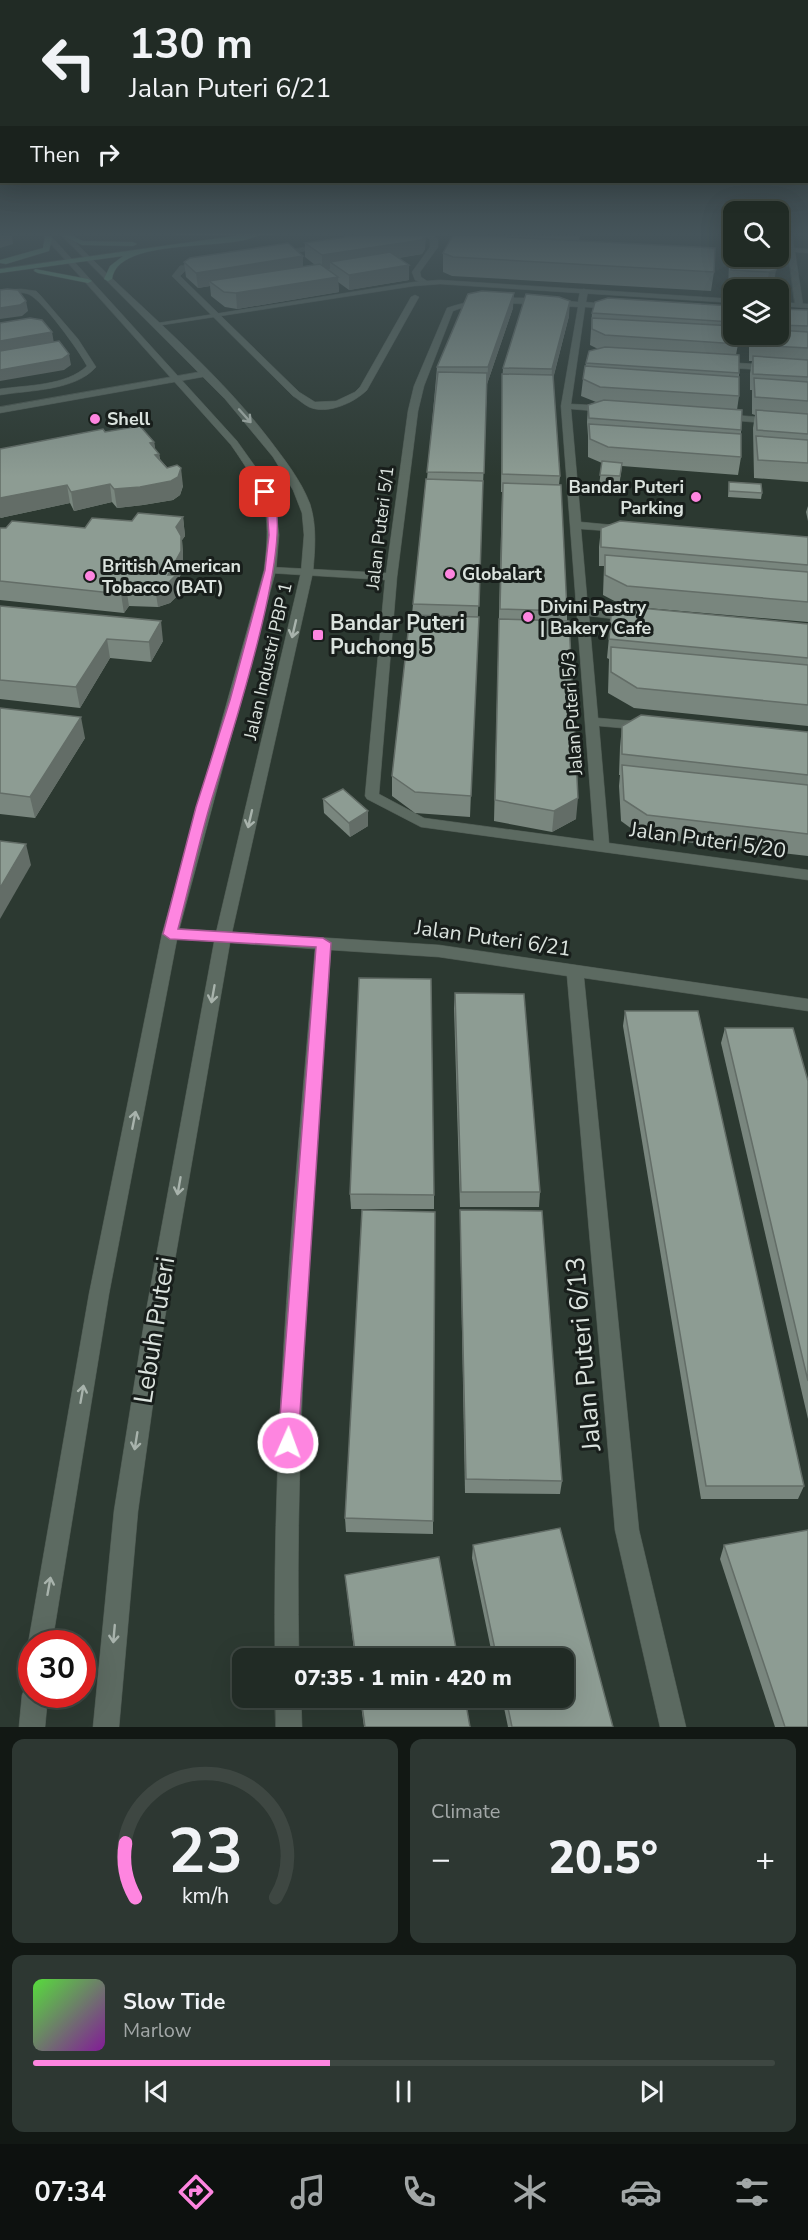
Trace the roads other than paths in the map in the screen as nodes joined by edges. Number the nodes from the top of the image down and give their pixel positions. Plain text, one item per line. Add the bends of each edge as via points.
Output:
1 (215, 315) edge
2 (55, 316) edge
3 (119, 316) edge
4 (147, 316) edge
5 (211, 316) edge
6 (405, 316) edge
7 (448, 316) edge
8 (580, 316) edge
9 (57, 318) junction
10 (45, 320) edge
11 (156, 324) junction
12 (716, 364) edge
13 (808, 370) edge
14 (205, 374) junction
15 (177, 379) junction
16 (0, 392) edge
17 (566, 406) junction
18 (0, 410) edge
19 (624, 410) edge
20 (705, 416) edge
21 (808, 424) edge
22 (575, 525) junction
23 (633, 530) edge
24 (270, 570) junction
25 (307, 572) junction
26 (391, 577) junction
27 (582, 612) junction
28 (641, 618) edge
29 (591, 721) junction
30 (660, 727) edge
31 (602, 847) junction
32 (808, 874) edge
33 (170, 934) junction
34 (223, 937) junction
35 (323, 943) junction
36 (575, 972) junction
37 (808, 1005) edge
38 (42, 1630) edge
39 (287, 1648) edge
40 (34, 1708) edge
41 (288, 1708) edge
42 (32, 1727) edge
43 (106, 1727) edge
44 (289, 1727) edge
45 (673, 1727) edge

1 - 6 street via 304,401 313,405 338,404 364,388
2 - 9 street
3 - 15 street, Jalan Industri PBP 1
4 - 11 street, Jalan Industri PBP 1
5 - 11 street
7 - 26 street, Jalan Puteri 5/1 via 418,386
8 - 17 street, Jalan Puteri 5/3 via 579,356
9 - 10 street
9 - 16 street via 92,364 89,371 70,379
11 - 14 street, Jalan Industri PBP 1
12 - 13 street
14 - 15 street
14 -> 25 street, Jalan Industri PBP 1 via 264,437 301,497 310,536
15 - 18 street
15 - 24 street, Jalan Industri PBP 1 via 234,442 259,479 271,508 274,535
17 - 19 street
17 - 22 street, Jalan Puteri 5/3
20 - 21 street
22 - 23 street
22 - 27 street, Jalan Puteri 5/3
24 - 25 street
24 - 33 street, Jalan Industri PBP 1
25 - 26 street
25 -> 34 street, Jalan Industri PBP 1
26 - 31 street, Jalan Puteri 5/1 via 372,796 421,822
27 - 28 street
27 - 29 street, Jalan Puteri 5/3
29 - 30 street
29 - 31 street, Jalan Puteri 5/3
31 - 32 street, Jalan Puteri 5/20
33 - 34 street, Jalan Puteri 6/21
38 -> 33 street via 99,1294
34 - 35 street, Jalan Puteri 6/21
34 -> 43 street, Lebuh Puteri via 155,1317 126,1511
35 - 36 street, Jalan Puteri 6/21 via 439,951
35 - 39 street via 290,1402 284,1589
36 - 37 street, Jalan Puteri 6/21
36 - 45 street, Jalan Puteri 6/13 via 627,1530
40 - 42 street
41 - 44 street

